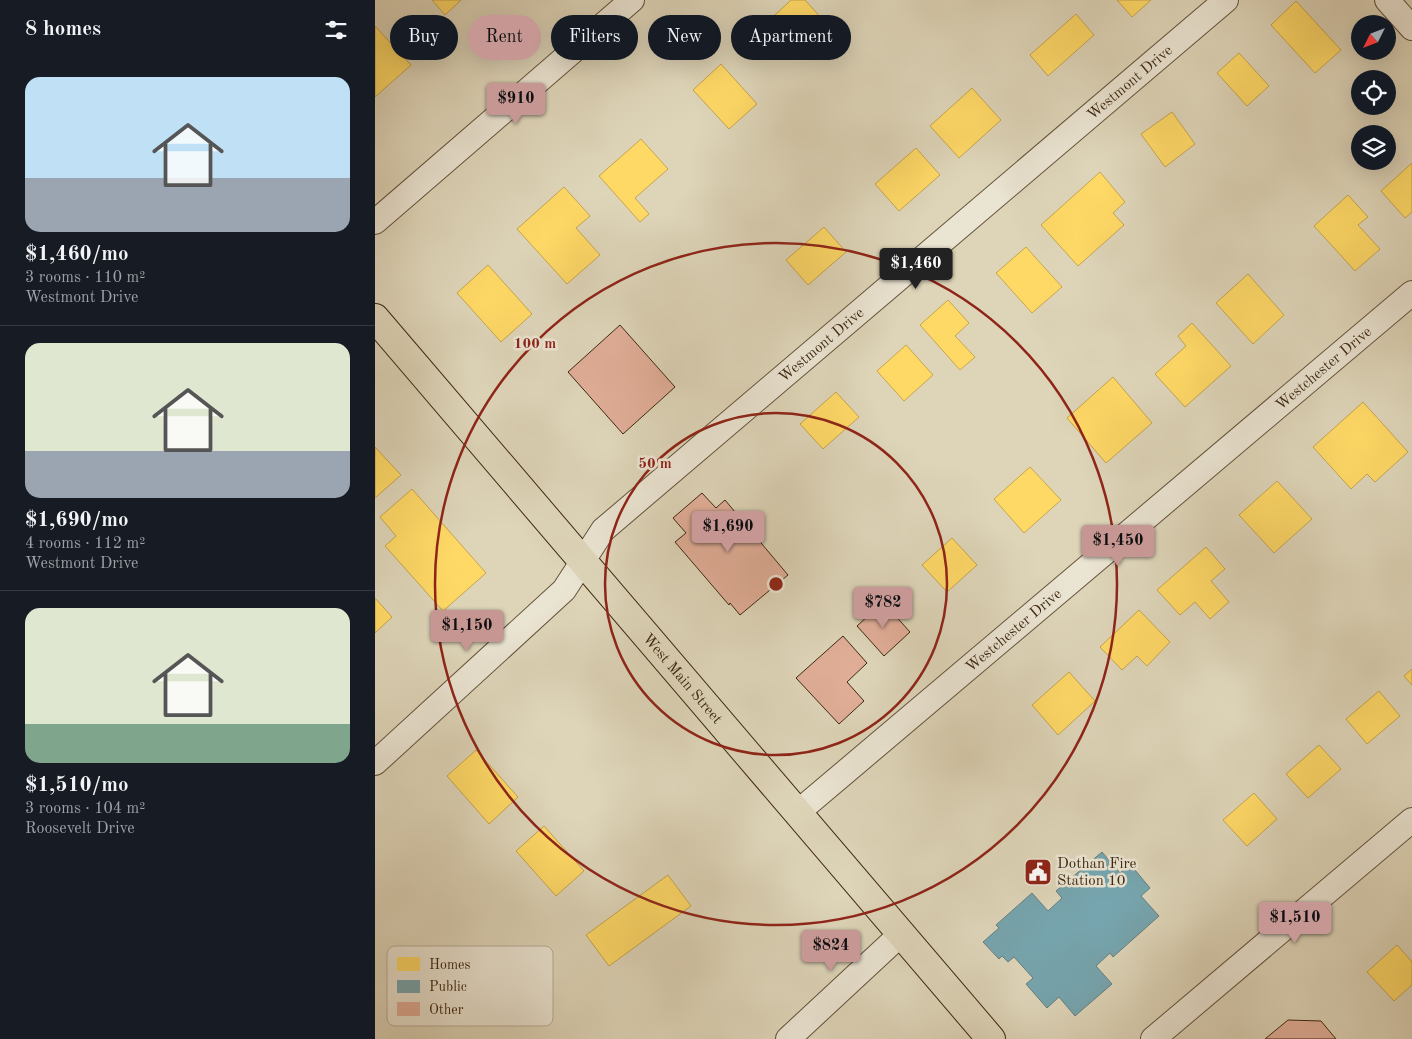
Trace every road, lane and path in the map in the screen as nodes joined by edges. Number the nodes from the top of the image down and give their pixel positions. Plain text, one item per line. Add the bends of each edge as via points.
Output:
1 (633, 0) edge
2 (1226, 0) edge
3 (1387, 0) edge
4 (1412, 28) edge
5 (375, 222) edge
6 (1412, 293) edge
7 (375, 318) edge
8 (583, 560) junction
9 (375, 763) edge
10 (798, 812) junction
11 (1412, 820) edge
12 (901, 934) junction
13 (788, 1039) edge
14 (991, 1039) edge
15 (1153, 1039) edge

1 - 5 street
2 - 8 street, Westmont Drive via 603,530
3 - 4 street
6 - 10 street, Westchester Drive
7 - 8 main road, West Main Street
8 - 9 street, Westmont Drive via 563,590
8 - 10 main road, West Main Street
10 - 12 main road, West Main Street
11 - 15 street
12 - 13 street
12 - 14 main road, West Main Street

